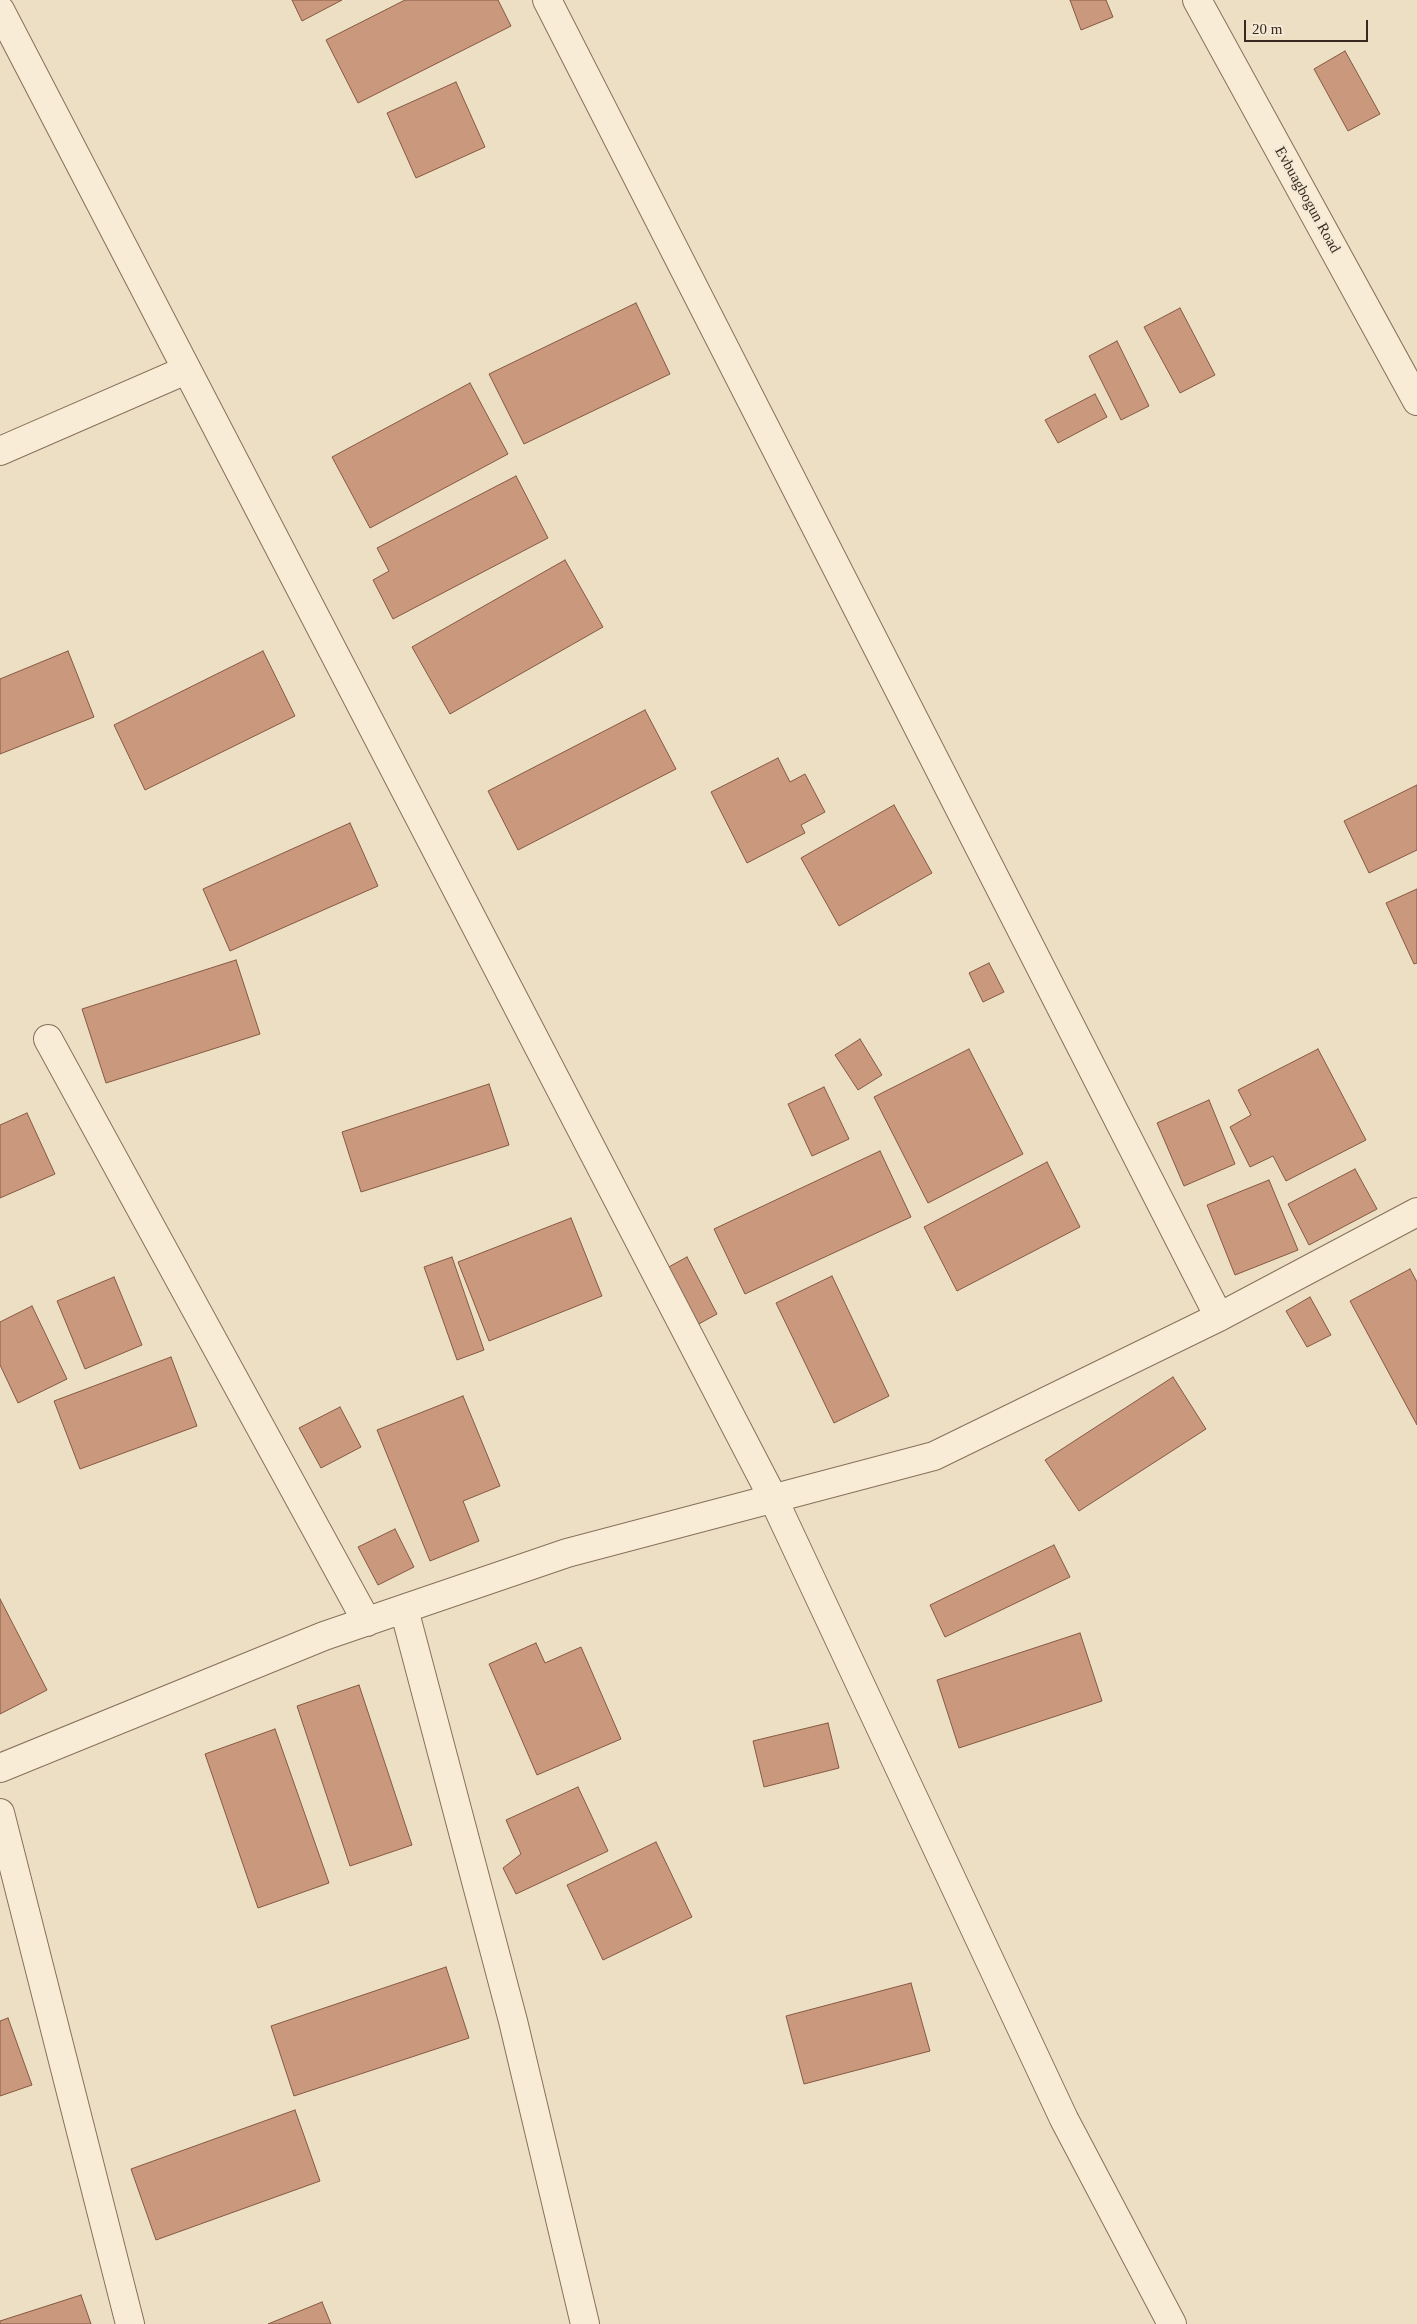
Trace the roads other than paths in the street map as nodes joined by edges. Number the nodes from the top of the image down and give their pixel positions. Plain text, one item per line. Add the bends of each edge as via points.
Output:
1 (548, 0) edge
2 (1197, 0) edge
3 (0, 10) edge
4 (186, 370) junction
5 (1417, 401) edge
6 (0, 451) edge
7 (48, 1039) dead end
8 (1417, 1212) edge
9 (1219, 1316) junction
10 (773, 1498) junction
11 (404, 1609) junction
12 (367, 1622) junction
13 (0, 1768) edge
14 (0, 1812) edge
15 (130, 2324) edge
16 (585, 2324) edge
17 (1172, 2324) edge

1 - 9 street
2 - 5 street, Evbuagbogun Road
3 - 4 street
4 - 6 street
4 - 10 street
7 - 12 street
8 - 9 street
9 - 10 street via 934,1456
10 - 11 street via 567,1552
10 - 17 street via 1064,2119
11 - 12 street
11 - 16 street via 513,2021
12 - 13 street via 324,1636
14 - 15 street

